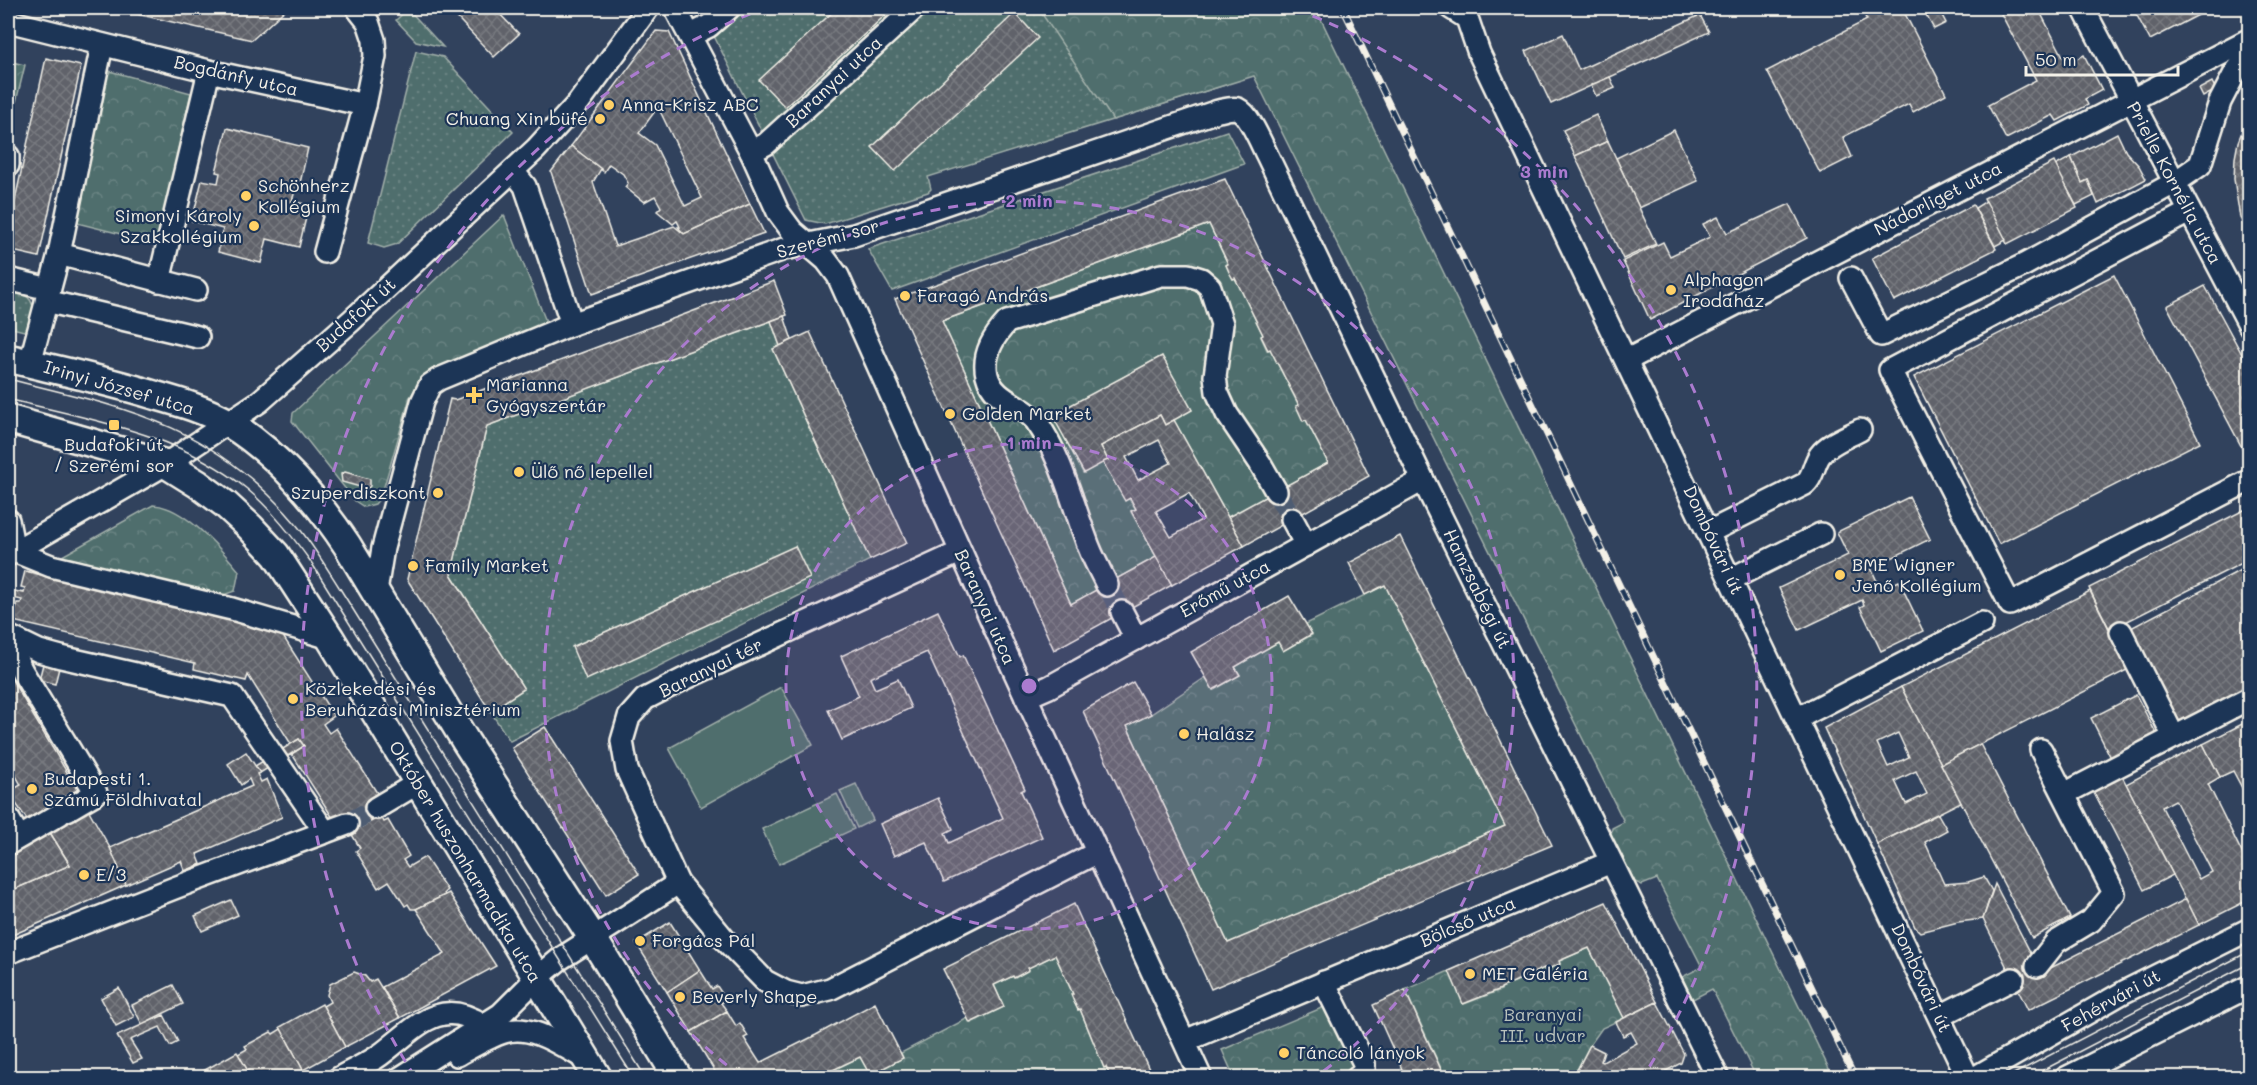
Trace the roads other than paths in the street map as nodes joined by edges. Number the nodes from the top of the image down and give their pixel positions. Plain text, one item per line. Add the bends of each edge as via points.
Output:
1 (357, 8) edge
2 (648, 8) edge
3 (675, 8) edge
4 (729, 8) edge
5 (915, 8) edge
6 (2083, 8) edge
7 (1462, 11) edge
8 (8, 21) edge
9 (691, 35) junction
10 (2250, 39) edge
11 (102, 45) junction
12 (2250, 52) edge
13 (209, 71) junction
14 (2131, 100) junction
15 (365, 105) junction
16 (1231, 108) joint
17 (751, 152) junction
18 (8, 156) edge
19 (8, 165) edge
20 (513, 171) junction
21 (2174, 183) junction
22 (2189, 212) junction
23 (808, 245) junction
24 (325, 252) dead end
25 (59, 254) junction
26 (1851, 278) dead end
27 (8, 279) edge
28 (159, 281) junction
29 (196, 290) dead end
30 (47, 295) junction
31 (572, 324) junction
32 (2250, 326) edge
33 (198, 337) dead end
34 (19, 360) edge
35 (1627, 360) junction
36 (8, 419) edge
37 (229, 423) junction
38 (1860, 430) dead end
39 (166, 464) junction
40 (1423, 480) junction
41 (2250, 480) edge
42 (1276, 491) tunnel mouth
43 (1292, 519) tunnel mouth
44 (8, 520) edge
45 (1709, 532) junction
46 (1821, 534) dead end
47 (1306, 545) junction
48 (960, 552) junction
49 (11, 553) edge
50 (1731, 579) junction
51 (1107, 585) tunnel mouth
52 (376, 591) junction
53 (1122, 612) tunnel mouth
54 (1982, 623) dead end
55 (2121, 632) dead end
56 (8, 636) edge
57 (330, 638) junction
58 (1136, 639) junction
59 (8, 642) edge
60 (1026, 697) junction
61 (2250, 698) edge
62 (1798, 718) junction
63 (2174, 737) junction
64 (2041, 750) dead end
65 (418, 783) junction
66 (2064, 794) junction
67 (376, 808) tunnel mouth
68 (8, 818) edge
69 (346, 824) tunnel mouth
70 (317, 840) junction
71 (13, 841) edge
72 (1098, 852) junction
73 (1611, 862) junction
74 (678, 883) junction
75 (2250, 929) edge
76 (592, 937) junction
77 (8, 953) edge
78 (2037, 966) dead end
79 (536, 979) junction
80 (2013, 979) dead end
81 (1324, 982) junction
82 (2250, 986) edge
83 (1940, 1016) junction
84 (483, 1025) junction
85 (1185, 1041) junction
86 (592, 1068) edge
87 (1711, 1075) edge
88 (339, 1077) edge
89 (400, 1077) edge
90 (678, 1077) edge
91 (1201, 1077) edge
92 (1357, 1077) edge
93 (1968, 1077) edge
94 (1974, 1077) edge
95 (2066, 1077) edge

1 - 15 street via 368,22 374,40 375,56
2 - 20 street, Budafoki út via 579,102
3 - 9 street, Baranyai utca
4 - 9 street via 709,26
5 - 17 street, Baranyai utca via 766,144
6 - 14 street, Prielle Kornélia utca
7 - 35 street, Dombóvári út
8 - 11 street, Bogdánfy utca
9 - 17 street, Baranyai utca
10 - 14 street, Nádorliget utca
11 - 13 street, Bogdánfy utca
11 - 25 street
12 - 21 street via 2220,102 2200,165
13 - 15 street, Bogdánfy utca
13 - 28 street
14 - 21 street, Prielle Kornélia utca
14 - 35 street, Nádorliget utca
15 - 24 street
16 - 23 street, Szerémi sor via 854,235
16 - 40 street, Hamzsabégi út via 1245,114 1267,155
17 - 23 street, Baranyai utca via 778,212
18 - 19 street
20 - 31 street via 526,189
20 - 37 street, Budafoki út via 259,402
21 - 22 street, Prielle Kornélia utca
21 - 26 street via 2024,265 1881,335
22 - 32 street, Prielle Kornélia utca
22 - 41 street via 1890,370 2010,604
23 - 31 street, Szerémi sor via 784,249
23 - 48 street, Baranyai utca via 838,276
25 - 28 street
25 - 30 street
27 - 30 street
28 - 29 street
30 - 33 street
30 - 34 street
31 - 52 street, Szerémi sor via 430,385 383,548
34 - 37 main road, Irinyi József utca via 129,387
35 - 45 street, Dombóvári út
36 - 39 main road
37 - 39 street, Budafoki út
37 - 52 main road via 300,484 327,516
38 - 45 street via 1824,451 1805,484
39 - 49 street, Budafoki út
39 - 57 main road, Október huszonharmadika utca via 198,484 250,527 276,555
40 - 47 street, Erőmű utca
40 - 73 street, Hamzsabégi út
42 - 51 street via 1217,392 1215,376 1222,324 1210,287 1201,279 1161,275 1007,322 994,335 986,359 987,376 1008,403 1035,419 1054,452
43 - 47 street
44 - 49 street
45 - 50 street, Dombóvári út
46 - 50 street
47 - 58 street, Erőmű utca
48 - 60 street, Baranyai utca
48 - 74 street, Baranyai tér via 682,680 645,699 629,717 622,741 627,770
49 - 57 street
50 - 62 street, Dombóvári út
52 - 76 main road via 466,742
53 - 58 street
54 - 62 street
55 - 63 street
56 - 70 street via 61,657 232,696
57 - 65 main road, Október huszonharmadika utca
58 - 60 street, Erőmű utca
59 - 71 street via 96,793
60 - 72 street, Baranyai utca
61 - 63 street
62 - 83 street, Dombóvári út
63 - 66 street
64 - 66 street
65 - 67 street
65 - 79 main road, Október huszonharmadika utca
66 - 78 street via 2114,893 2091,921 2055,942
68 - 71 street
69 - 70 street
70 - 77 street via 177,887
72 - 74 street, Baranyai tér via 830,989 802,996 765,981
72 - 85 street, Baranyai utca
73 - 81 street, Bölcső utca
73 - 87 street, Hamzsabégi út
74 - 76 street
75 - 94 street, Fehérvári út via 2124,992
76 - 79 street
76 - 90 main road
79 - 84 street via 501,1014
79 - 86 main road, Október huszonharmadika utca
80 - 83 street
81 - 85 street, Bölcső utca
81 - 92 street via 1364,1063 1364,1072
82 - 95 street
83 - 93 street, Dombóvári út
84 - 88 street via 468,1015 452,1012 434,1016 379,1056
84 - 89 street
85 - 91 street, Baranyai utca
86 - 89 street via 546,1037 515,1029 431,1068

